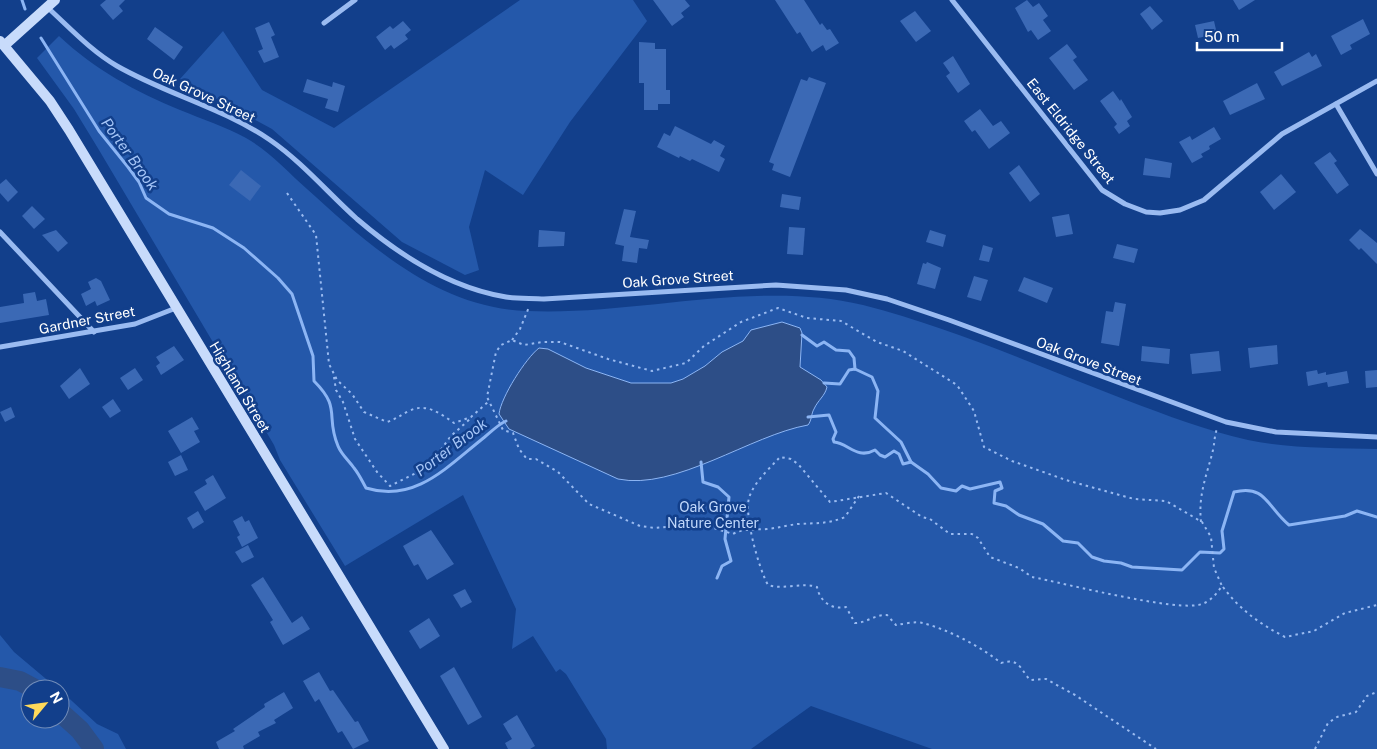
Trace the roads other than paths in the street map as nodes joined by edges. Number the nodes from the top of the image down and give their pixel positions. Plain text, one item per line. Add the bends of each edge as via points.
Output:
1 (355, 0) edge
2 (952, 0) edge
3 (51, 4) edge
4 (324, 23) dead end
5 (2, 43) edge
6 (1377, 81) edge
7 (1336, 104) junction
8 (1377, 174) edge
9 (0, 232) edge
10 (176, 308) junction
11 (94, 332) junction
12 (0, 347) edge
13 (1377, 437) edge
14 (444, 749) edge

1 - 4 street
2 - 7 street, East Eldridge Street via 1102,190 1146,212 1180,210 1204,200 1282,134
3 - 5 main road
3 - 13 street, Oak Grove Street via 81,39 116,65 242,123 271,141 358,219 397,249 430,270 469,287 507,297 531,298 776,285 846,290 887,299 940,317 1222,421 1276,432
5 - 10 main road, Highland Street via 50,101
6 - 7 street, East Eldridge Street
7 - 8 street
9 - 11 street
10 - 11 street, Gardner Street via 135,324
10 - 14 main road, Highland Street
11 - 12 street, Gardner Street

